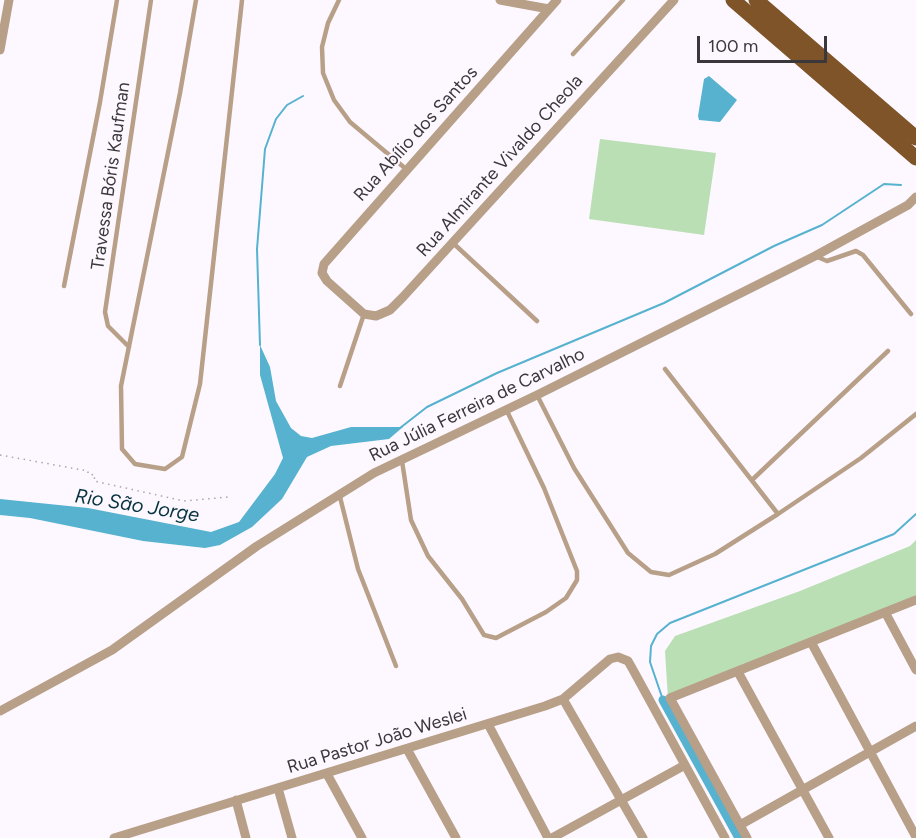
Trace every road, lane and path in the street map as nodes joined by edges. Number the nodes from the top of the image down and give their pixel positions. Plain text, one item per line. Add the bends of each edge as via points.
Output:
1 (9, 0) edge
2 (117, 0) edge
3 (151, 0) edge
4 (196, 0) edge
5 (242, 0) edge
6 (339, 0) edge
7 (500, 0) edge
8 (557, 0) edge
9 (623, 0) edge
10 (674, 0) edge
11 (734, 0) edge
12 (756, 0) edge
13 (549, 9) junction
14 (0, 50) edge
15 (573, 54) dead end
16 (916, 138) edge
17 (916, 158) edge
18 (406, 170) junction
19 (916, 197) edge
20 (453, 243) junction
21 (815, 256) junction
22 (64, 286) dead end
23 (364, 314) junction
24 (911, 314) dead end
25 (537, 321) dead end
26 (129, 346) junction
27 (888, 351) dead end
28 (665, 369) dead end
29 (340, 386) dead end
30 (537, 395) junction
31 (506, 409) junction
32 (916, 414) edge
33 (0, 455) edge
34 (402, 458) junction
35 (752, 480) junction
36 (339, 494) junction
37 (228, 497) dead end
38 (778, 514) junction
39 (916, 600) edge
40 (885, 612) junction
41 (811, 642) junction
42 (396, 666) dead end
43 (916, 670) edge
44 (738, 672) junction
45 (563, 699) junction
46 (0, 711) edge
47 (488, 724) junction
48 (916, 726) edge
49 (407, 749) junction
50 (870, 753) junction
51 (685, 765) junction
52 (327, 774) junction
53 (278, 788) junction
54 (802, 789) junction
55 (236, 800) junction
56 (623, 800) junction
57 (740, 825) junction
58 (135, 835) edge
59 (916, 837) edge
60 (114, 838) edge
61 (246, 838) edge
62 (292, 838) edge
63 (362, 838) edge
64 (456, 838) edge
65 (550, 838) edge
66 (643, 838) edge
67 (725, 838) edge
68 (747, 838) edge
69 (829, 838) edge

1 - 14 street
2 - 22 lane
3 - 26 lane, Travessa Bóris Kaufman via 105,312 108,326
4 - 26 lane
5 - 26 lane via 200,384 182,457 165,469 135,464 122,449 121,386
6 - 18 lane via 322,47 324,73 334,100 350,122
7 - 13 street
8 - 13 street, Rua Abílio dos Santos
9 - 15 lane
10 - 20 street, Rua Almirante Vivaldo Cheola
11 - 17 main road
12 - 16 main road
13 - 18 street, Rua Abílio dos Santos
18 - 23 street, Rua Abílio dos Santos via 324,264 322,273
19 - 21 street, Rua Júlia Ferreira de Carvalho
20 - 23 street, Rua Almirante Vivaldo Cheola via 390,310 376,316
20 - 25 lane
21 - 24 lane via 827,261 856,251 863,255
21 - 30 street, Rua Júlia Ferreira de Carvalho
23 - 29 lane
27 - 35 lane
28 - 35 lane
30 - 31 street, Rua Júlia Ferreira de Carvalho
30 - 38 lane via 596,505 628,554 651,572 669,575 695,565
31 - 34 street, Rua Júlia Ferreira de Carvalho
31 - 34 lane via 578,571 566,598 496,638 484,634 428,556 411,520
32 - 38 lane via 861,458
33 - 37 path via 88,471 95,474 94,481 184,501
34 - 36 street, Rua Júlia Ferreira de Carvalho
35 - 38 lane
36 - 42 lane via 358,569
36 - 46 street, Rua Júlia Ferreira de Carvalho via 212,576 112,650
39 - 40 street
40 - 41 street
40 - 43 street
41 - 44 street
41 - 50 street
44 - 54 street
44 - 57 street via 670,698
45 - 47 street, Rua Pastor João Weslei
45 - 51 street, Rua Pastor João Weslei via 610,659 623,658
45 - 56 street
47 - 49 street, Rua Pastor João Weslei
47 - 65 street
48 - 50 street
49 - 52 street, Rua Pastor João Weslei
49 - 64 street
50 - 54 street
50 - 59 street
51 - 56 street
51 - 67 street
52 - 53 street, Rua Pastor João Weslei
52 - 63 street
53 - 55 street, Rua Pastor João Weslei
53 - 62 street
54 - 57 street
54 - 69 street
55 - 58 street, Rua Pastor João Weslei
55 - 61 street
56 - 65 street
56 - 66 street
57 - 68 street
58 - 60 street, Rua Pastor João Weslei

